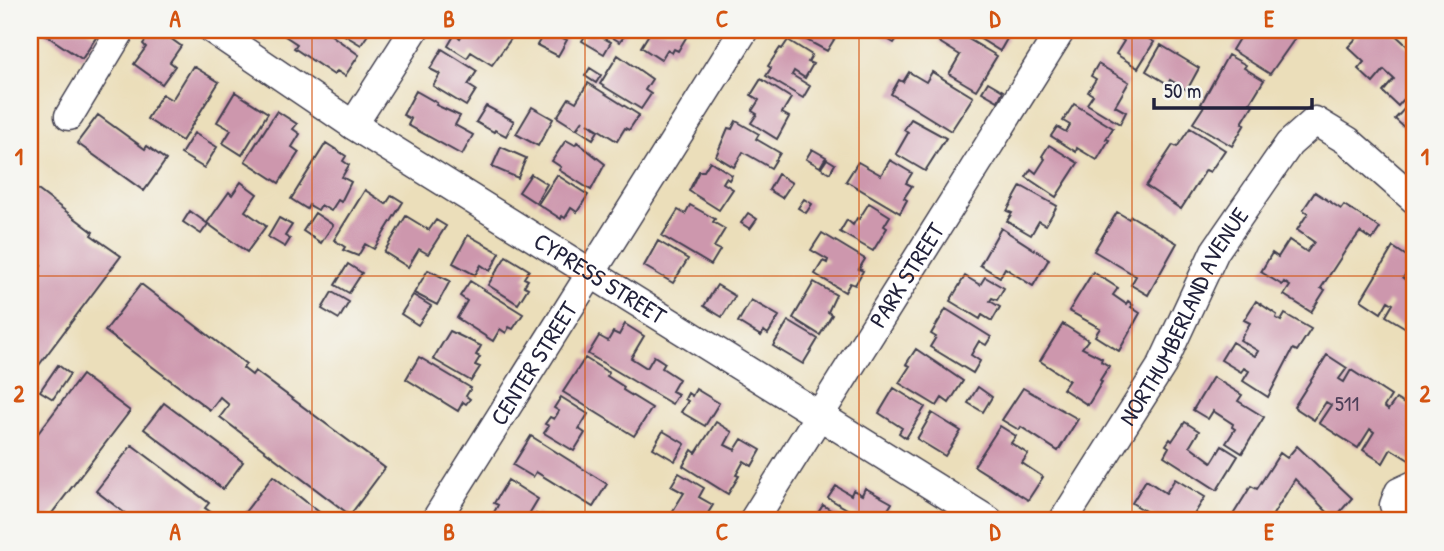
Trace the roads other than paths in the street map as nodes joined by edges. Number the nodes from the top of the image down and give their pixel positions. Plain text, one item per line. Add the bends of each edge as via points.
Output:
1 (121, 30) edge
2 (213, 30) edge
3 (414, 30) edge
4 (744, 30) edge
5 (1061, 30) edge
6 (69, 116) dead end
7 (354, 125) junction
8 (1414, 199) edge
9 (592, 273) junction
10 (819, 417) junction
11 (1414, 485) edge
12 (435, 521) edge
13 (753, 521) edge
14 (989, 521) edge
15 (1063, 521) edge
16 (1402, 521) edge

1 - 6 street
2 - 7 street, CYPRESS STREET
3 - 7 street
4 - 9 street, CENTER STREET
5 - 10 street, PARK STREET
7 - 9 street, CYPRESS STREET
8 - 15 street, NORTHUMBERLAND AVENUE via 1348,141 1315,121 1289,144 1215,251 1162,365
9 - 10 street, CYPRESS STREET
9 - 12 street, CENTER STREET
10 - 13 street, PARK STREET
10 - 14 street, CYPRESS STREET
11 - 16 street via 1399,492 1394,505

